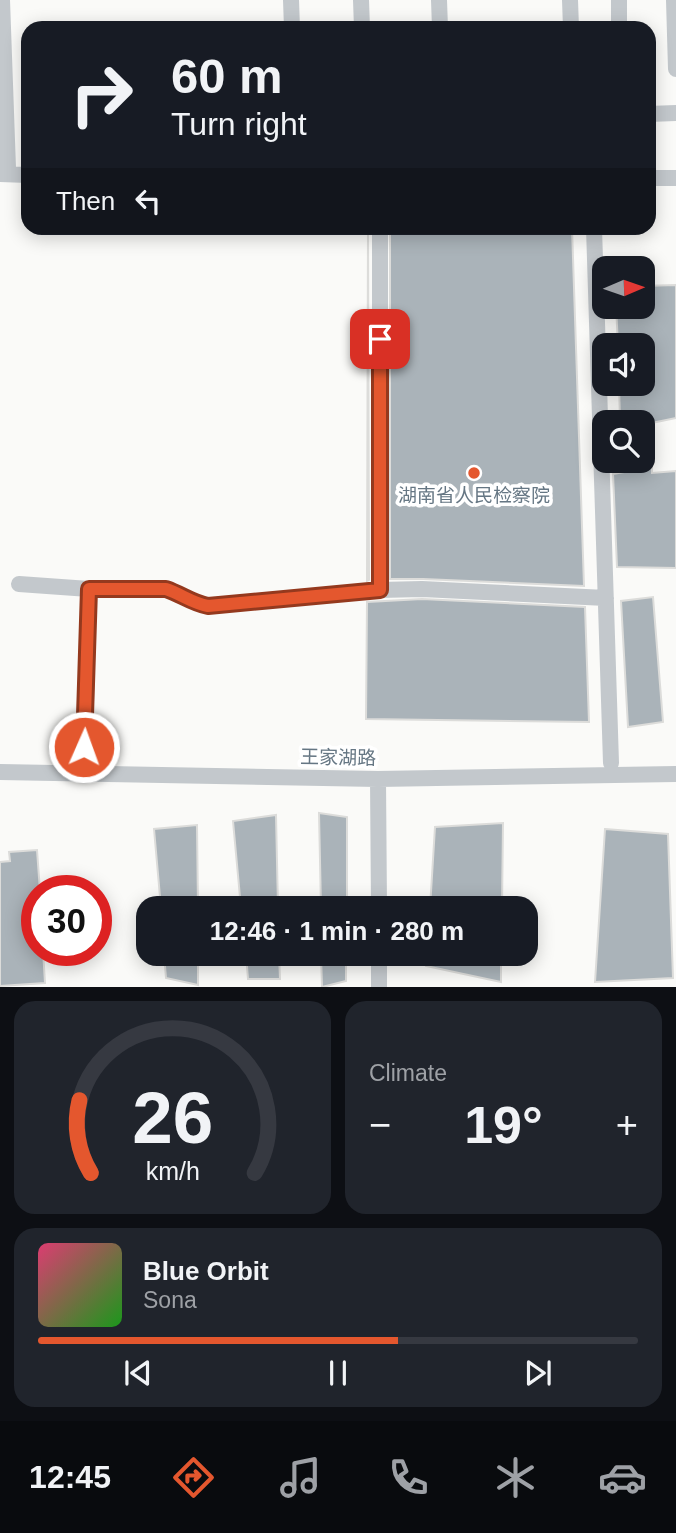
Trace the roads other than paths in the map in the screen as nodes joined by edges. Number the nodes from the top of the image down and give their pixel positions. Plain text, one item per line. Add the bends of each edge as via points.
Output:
1 (2, 0) edge
2 (292, 0) edge
3 (361, 0) edge
4 (439, 0) edge
5 (570, 0) edge
6 (619, 0) edge
7 (674, 0) edge
8 (292, 21) edge
9 (362, 21) edge
10 (440, 21) edge
11 (571, 21) edge
12 (619, 21) edge
13 (676, 69) edge
14 (676, 113) edge
15 (656, 114) edge
16 (4, 171) edge
17 (656, 178) edge
18 (676, 178) edge
19 (380, 235) edge
20 (594, 235) edge
21 (19, 584) dead end
22 (89, 589) junction
23 (380, 590) junction
24 (606, 598) junction
25 (611, 763) dead end
26 (0, 772) edge
27 (83, 774) junction
28 (676, 774) edge
29 (378, 779) junction
30 (379, 896) edge
31 (379, 966) edge
32 (379, 987) edge

1 - 16 street
2 - 8 street
3 - 9 street
4 - 10 street
5 - 11 street
6 - 12 street
7 - 13 street
14 - 15 street
17 - 18 street
19 - 23 street
20 - 24 street
21 - 22 street
22 - 23 street via 166,589 208,606
22 - 27 street
23 - 24 street
24 - 25 street
26 - 27 street, 王家湖路
27 - 29 street, 王家湖路
28 - 29 street, 王家湖路
29 - 30 street
31 - 32 street

